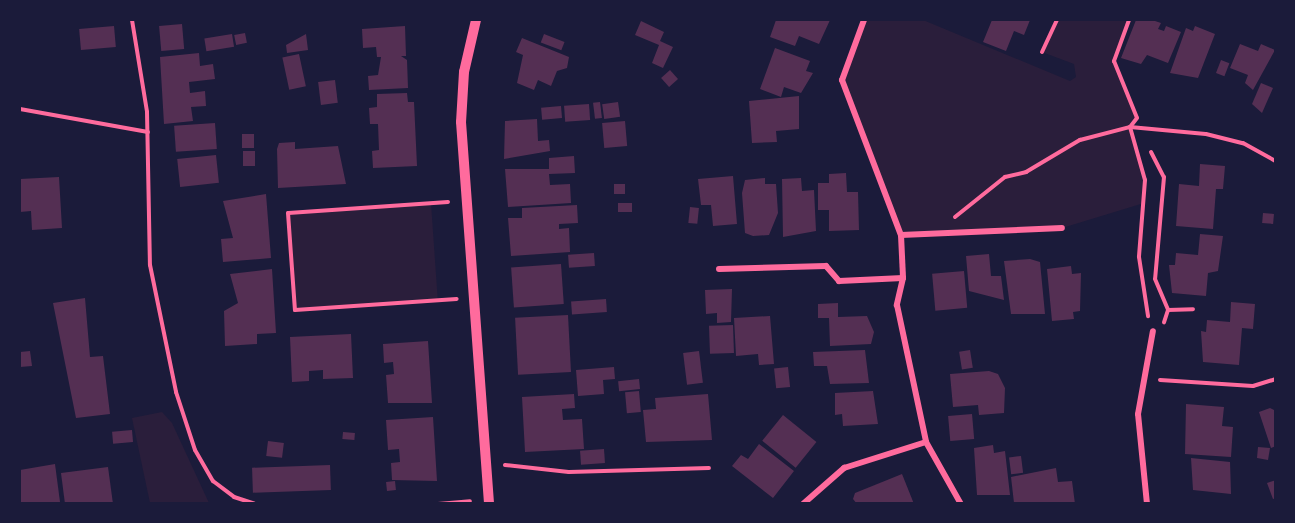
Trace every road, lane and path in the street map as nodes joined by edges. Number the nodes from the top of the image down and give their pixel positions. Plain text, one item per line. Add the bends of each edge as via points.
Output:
1 (132, 20) edge
2 (476, 20) edge
3 (864, 20) edge
4 (1057, 20) edge
5 (1129, 20) edge
6 (1042, 52) dead end
7 (20, 109) edge
8 (1130, 127) junction
9 (147, 132) junction
10 (1151, 152) dead end
11 (1275, 161) edge
12 (468, 200) junction
13 (1062, 228) dead end
14 (956, 232) junction
15 (900, 235) junction
16 (719, 270) dead end
17 (903, 278) junction
18 (476, 297) junction
19 (1193, 309) dead end
20 (1168, 310) junction
21 (1153, 331) junction
22 (1144, 379) junction
23 (1275, 379) edge
24 (926, 442) junction
25 (486, 462) junction
26 (709, 468) dead end
27 (489, 502) edge
28 (249, 503) edge
29 (256, 504) edge
30 (438, 504) edge
31 (803, 504) edge
32 (961, 504) edge
33 (1147, 504) edge

1 - 9 path
2 - 12 street via 464,72 461,122
3 - 15 street via 842,80
4 - 6 path
5 - 8 path via 1114,61 1115,75 1134,103 1137,118
7 - 9 path
8 - 11 path via 1206,134 1243,143
8 - 14 path via 1080,140 1026,172 1005,177 981,200 955,213
8 - 21 path via 1145,180 1139,257
9 - 28 path via 150,265 176,392 195,450 213,481
10 - 20 path via 1164,177 1155,279
12 - 18 street
12 - 18 path via 288,213 295,310
13 - 14 street
14 - 15 street
15 - 17 street
16 - 17 street via 826,266 839,281
17 - 24 street via 897,305
18 - 25 street
19 - 20 path
20 - 21 path via 1164,324
21 - 22 street
22 - 23 path via 1216,386
22 - 33 street via 1138,414
24 - 31 street via 844,468
24 - 32 street
25 - 26 path via 569,472
25 - 27 street
27 - 30 path
28 - 29 path

